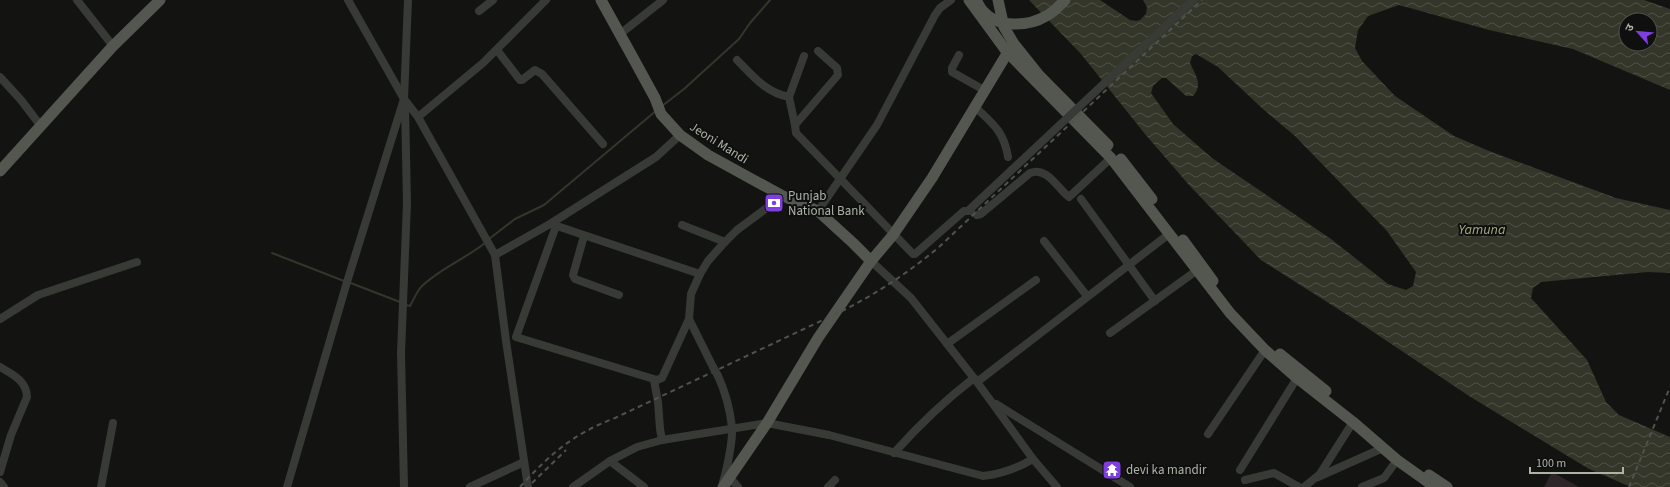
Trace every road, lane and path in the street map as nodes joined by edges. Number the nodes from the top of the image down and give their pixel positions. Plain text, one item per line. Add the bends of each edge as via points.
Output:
1 (77, 0) edge
2 (160, 0) edge
3 (348, 0) edge
4 (408, 0) edge
5 (493, 0) edge
6 (546, 0) edge
7 (601, 0) edge
8 (663, 0) edge
9 (951, 0) edge
10 (969, 0) edge
11 (976, 0) edge
12 (998, 0) edge
13 (1065, 0) edge
14 (1194, 0) edge
15 (479, 11) dead end
16 (620, 34) junction
17 (113, 46) junction
18 (1011, 48) junction
19 (497, 50) junction
20 (818, 51) dead end
21 (959, 55) dead end
22 (804, 56) dead end
23 (737, 60) dead end
24 (0, 77) edge
25 (984, 90) junction
26 (789, 97) junction
27 (404, 98) junction
28 (975, 107) junction
29 (418, 118) junction
30 (40, 125) junction
31 (795, 125) junction
32 (680, 135) junction
33 (603, 144) dead end
34 (1008, 157) dead end
35 (1111, 158) junction
36 (0, 171) edge
37 (839, 180) junction
38 (783, 196) junction
39 (1081, 199) dead end
40 (818, 211) junction
41 (972, 212) junction
42 (553, 225) junction
43 (682, 225) dead end
44 (1169, 234) junction
45 (893, 235) junction
46 (584, 236) junction
47 (1044, 241) dead end
48 (725, 242) junction
49 (495, 255) junction
50 (871, 261) junction
51 (137, 262) dead end
52 (1130, 265) junction
53 (1196, 271) junction
54 (700, 274) junction
55 (1036, 280) dead end
56 (619, 295) dead end
57 (1087, 296) junction
58 (1156, 301) junction
59 (0, 319) edge
60 (689, 319) junction
61 (1110, 333) dead end
62 (516, 337) junction
63 (506, 341) junction
64 (947, 344) junction
65 (1265, 350) junction
66 (0, 367) edge
67 (1297, 378) junction
68 (654, 380) junction
69 (975, 380) junction
70 (992, 401) junction
71 (1353, 422) junction
72 (113, 423) dead end
73 (767, 423) junction
74 (732, 428) junction
75 (1208, 434) dead end
76 (662, 440) junction
77 (1383, 448) junction
78 (894, 453) junction
79 (1033, 459) junction
80 (1398, 460) junction
81 (524, 462) junction
82 (610, 462) junction
83 (1240, 470) dead end
84 (0, 472) edge
85 (1317, 478) junction
86 (835, 480) dead end
87 (1245, 480) dead end
88 (0, 482) edge
89 (1380, 483) edge
90 (725, 484) edge
91 (4, 487) edge
92 (101, 487) edge
93 (287, 487) edge
94 (404, 487) edge
95 (470, 487) edge
96 (528, 487) edge
97 (573, 487) edge
98 (644, 487) edge
99 (738, 487) edge
100 (828, 487) edge
101 (1057, 487) edge
102 (1130, 487) edge
103 (1299, 487) edge
104 (1304, 487) edge
105 (1362, 487) edge
106 (1434, 487) edge
107 (1446, 487) edge

1 - 17 street
2 - 17 main road
3 - 27 street
4 - 27 street
5 - 15 street
6 - 19 street
7 - 16 main road, Jeoni Mandi
8 - 16 street
9 - 37 street via 935,15 877,125
10 - 18 main road via 978,15
11 - 13 main road, bridge via 983,11 992,18 1012,24 1031,23 1047,16
12 - 18 main road
14 - 41 street, bridge
16 - 32 main road, Jeoni Mandi via 661,114
17 - 30 main road
18 - 25 main road
18 - 35 main road
18 - 107 main road via 1121,159 1220,289 1271,347
19 - 29 street
19 - 33 street via 520,80 535,70 542,74
20 - 31 street via 837,68 838,75
21 - 25 street via 952,72
22 - 26 street
23 - 26 street via 762,85
24 - 30 street
25 - 28 main road
26 - 31 street
27 - 29 street
27 - 93 street
27 - 94 street via 407,203 401,353
28 - 34 street via 1004,138
28 - 45 main road via 954,144
29 - 49 street
30 - 36 main road
31 - 37 street via 796,133
32 - 38 main road, Jeoni Mandi via 708,156
32 - 42 street via 656,157
35 - 41 street via 1069,197 1054,181 1040,171 1035,171 982,214
35 - 44 main road
37 - 40 street
37 - 45 street
38 - 40 main road, Jeoni Mandi
38 - 48 street
39 - 52 street
40 - 50 main road, Jeoni Mandi
41 - 45 street via 964,211 915,254 909,252
42 - 46 street
42 - 49 street
42 - 62 street
43 - 48 street
44 - 52 street
44 - 53 main road
45 - 50 main road
46 - 54 street
46 - 56 street via 573,275 575,279
47 - 57 street
48 - 54 street
49 - 63 street
50 - 64 street via 911,298
50 - 73 main road via 818,338
51 - 59 street via 38,295
52 - 57 street
52 - 58 street
53 - 58 street
53 - 65 main road via 1230,313
54 - 60 street via 690,299
55 - 64 street
57 - 69 street
58 - 61 street
60 - 68 street via 661,380
60 - 74 street, bridge via 718,376
62 - 63 street
62 - 68 street
63 - 81 street
64 - 69 street
65 - 67 main road
65 - 75 street
66 - 84 street via 16,377 27,391
67 - 71 main road
67 - 83 street
68 - 76 street
69 - 70 street
69 - 78 street via 948,397
70 - 79 street
70 - 102 street
71 - 77 main road
71 - 85 street
72 - 92 street
73 - 74 street
73 - 78 street via 822,433
73 - 90 main road
74 - 76 street
74 - 90 street
76 - 82 street via 637,447
77 - 80 main road
77 - 85 street
78 - 79 street via 983,476 1001,474
79 - 101 street
80 - 89 street
80 - 106 main road
81 - 95 street
81 - 96 street
82 - 97 street
82 - 98 street
85 - 104 street
86 - 100 street
87 - 103 street via 1274,473
88 - 91 street
89 - 105 street
90 - 99 street

